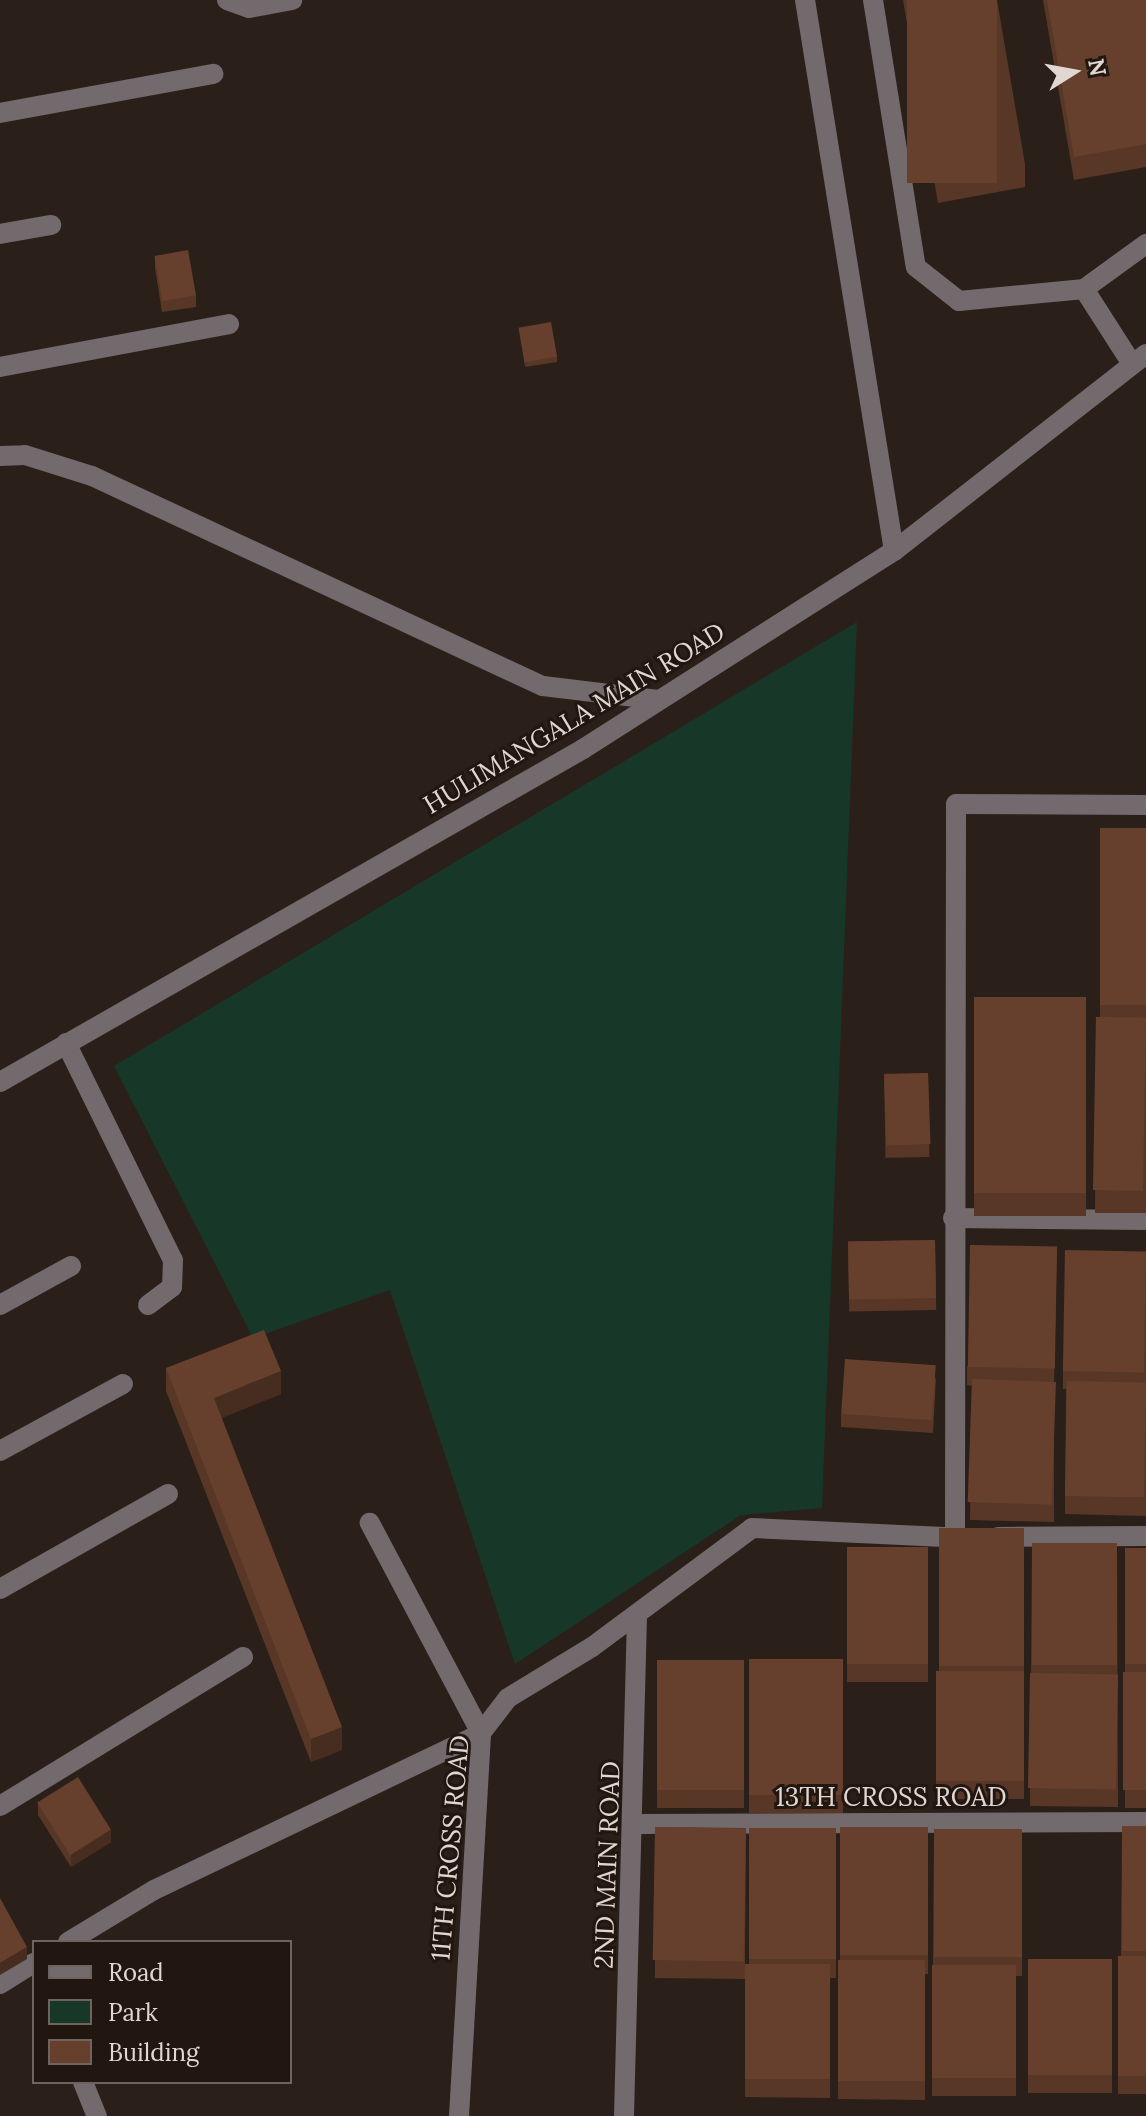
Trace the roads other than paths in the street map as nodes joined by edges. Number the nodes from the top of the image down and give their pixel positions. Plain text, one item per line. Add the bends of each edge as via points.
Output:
1 (227, 0) edge
2 (292, 0) edge
3 (805, 0) edge
4 (873, 0) edge
5 (213, 74) dead end
6 (0, 113) edge
7 (51, 225) dead end
8 (0, 234) edge
9 (1146, 244) edge
10 (1084, 289) junction
11 (229, 324) dead end
12 (1139, 359) edge
13 (0, 367) edge
14 (0, 456) edge
15 (894, 551) junction
16 (658, 700) junction
17 (1146, 805) edge
18 (66, 1043) junction
19 (0, 1082) edge
20 (953, 1218) junction
21 (1146, 1220) edge
22 (71, 1266) dead end
23 (0, 1305) edge
24 (148, 1305) dead end
25 (123, 1384) dead end
26 (0, 1451) edge
27 (168, 1494) dead end
28 (370, 1523) dead end
29 (1146, 1536) edge
30 (955, 1538) junction
31 (0, 1589) edge
32 (637, 1615) junction
33 (243, 1657) dead end
34 (481, 1733) junction
35 (0, 1806) edge
36 (1146, 1822) edge
37 (637, 1824) junction
38 (71, 1940) edge
39 (32, 1964) edge
40 (0, 1984) edge
41 (84, 2084) edge
42 (97, 2116) edge
43 (459, 2116) edge
44 (624, 2116) edge

1 - 2 street via 249,8
3 - 15 street
4 - 10 street via 916,267 959,301
5 - 6 street
7 - 8 street
9 - 10 street
10 - 12 street
11 - 13 street
12 - 15 street, HULIMANGALA MAIN ROAD
14 - 16 street via 25,455 92,476 543,686
15 - 16 street, HULIMANGALA MAIN ROAD
16 - 18 street, HULIMANGALA MAIN ROAD
17 - 20 street via 956,804
18 - 19 street, HULIMANGALA MAIN ROAD
18 - 24 street via 173,1260 172,1287
20 - 21 street
20 - 30 street
22 - 23 street
25 - 26 street
27 - 31 street
28 - 34 street
29 - 30 street
30 - 32 street, 11TH CROSS ROAD via 752,1528
32 - 34 street, 11TH CROSS ROAD via 508,1698
32 - 37 street, 2ND MAIN ROAD
33 - 35 street
34 - 38 street via 154,1890
34 - 43 street, 11TH CROSS ROAD
36 - 37 street, 13TH CROSS ROAD
37 - 44 street, 2ND MAIN ROAD
39 - 40 street
41 - 42 street

